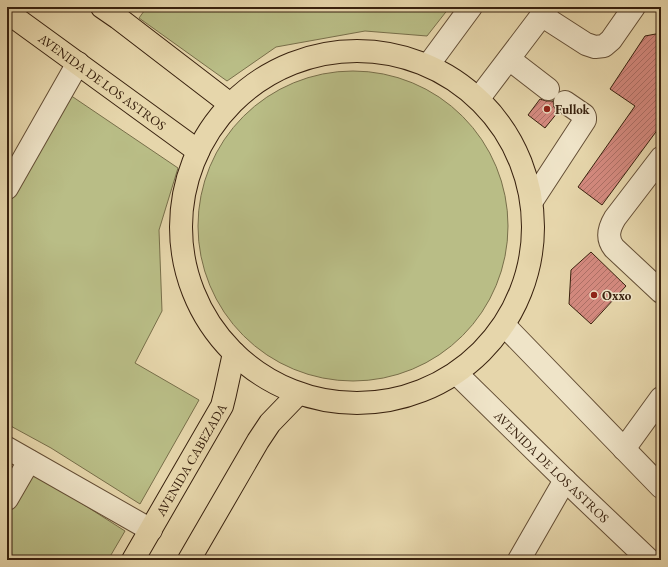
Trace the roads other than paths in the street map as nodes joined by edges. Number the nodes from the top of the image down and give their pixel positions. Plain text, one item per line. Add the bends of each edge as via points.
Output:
1 (471, 7) edge
2 (634, 7) edge
3 (115, 11) edge
4 (545, 11) edge
5 (7, 12) edge
6 (509, 59) junction
7 (78, 63) junction
8 (429, 64) junction
9 (548, 89) dead end
10 (479, 98) junction
11 (565, 102) dead end
12 (230, 104) junction
13 (198, 151) junction
14 (661, 158) edge
15 (7, 188) edge
16 (532, 201) junction
17 (661, 292) edge
18 (504, 325) junction
19 (234, 353) junction
20 (456, 373) junction
21 (298, 394) junction
22 (661, 398) edge
23 (7, 448) edge
24 (624, 449) junction
25 (29, 461) junction
26 (565, 480) junction
27 (661, 487) edge
28 (7, 498) edge
29 (151, 530) junction
30 (133, 560) edge
31 (189, 560) edge
32 (519, 560) edge
33 (649, 560) edge

1 - 8 street
2 - 4 street via 611,40 604,46 595,47 586,44
3 - 12 main road
4 - 6 street
5 - 7 main road, AVENIDA DE LOS ASTROS
6 - 9 street
6 - 10 street
7 - 13 main road, AVENIDA DE LOS ASTROS
7 - 15 street
8 - 10 main road
8 - 12 main road via 377,50 323,53 273,71
10 - 16 main road via 514,145
11 - 16 street via 584,115 585,120
12 - 13 main road via 212,126
13 - 19 main road via 183,203 184,258 201,309
14 - 17 street via 615,218 609,234 614,248
16 - 18 main road via 530,266
18 - 20 main road via 482,351
18 - 24 street
19 - 21 main road via 264,377
19 - 29 main road, AVENIDA CABEZADA via 222,406
20 - 21 main road via 420,392 379,402 338,403
20 - 26 street, AVENIDA DE LOS ASTROS
21 - 31 main road via 270,423 258,440
22 - 24 street
23 - 25 street
24 - 27 street
25 - 28 street
25 - 29 street
26 - 32 street
26 - 33 street, AVENIDA DE LOS ASTROS
29 - 30 main road, AVENIDA CABEZADA

